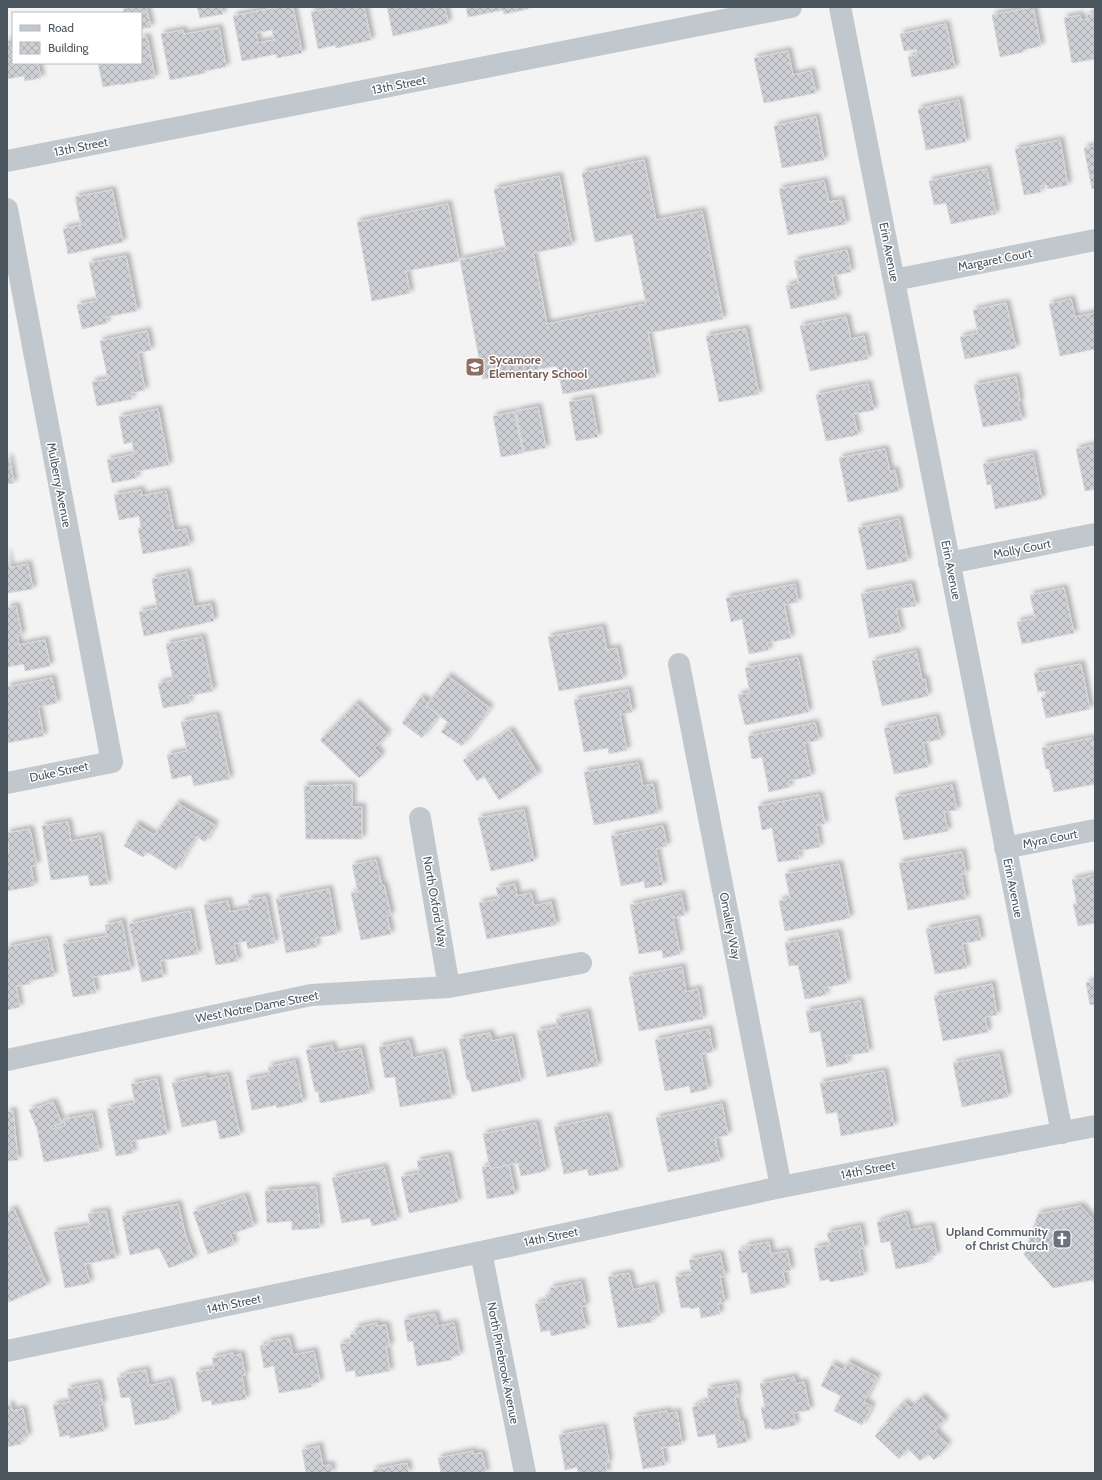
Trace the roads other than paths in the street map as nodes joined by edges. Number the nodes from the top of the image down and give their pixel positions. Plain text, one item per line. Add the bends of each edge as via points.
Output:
1 (791, 7) edge
2 (840, 7) edge
3 (729, 13) edge
4 (7, 161) edge
5 (7, 210) edge
6 (1095, 240) edge
7 (894, 280) junction
8 (1095, 534) edge
9 (949, 563) junction
10 (679, 664) dead end
11 (112, 762) joint
12 (7, 783) edge
13 (420, 818) dead end
14 (1095, 830) edge
15 (1005, 848) junction
16 (581, 963) dead end
17 (449, 987) junction
18 (7, 1060) edge
19 (1095, 1126) edge
20 (1062, 1132) junction
21 (782, 1187) junction
22 (481, 1252) junction
23 (7, 1351) edge
24 (525, 1473) edge

1 - 3 street, 13th Street
2 - 7 street, Erin Avenue
3 - 4 street, 13th Street
5 - 11 street, Mulberry Avenue
6 - 7 street, Margaret Court
7 - 9 street, Erin Avenue
8 - 9 street, Molly Court
9 - 15 street, Erin Avenue
10 - 21 street, Omalley Way
11 - 12 street, Duke Street
13 - 17 street, North Oxford Way
14 - 15 street, Myra Court
15 - 20 street, Erin Avenue
16 - 17 street, West Notre Dame Street
17 - 18 street, West Notre Dame Street via 311,995
19 - 20 street, 14th Street
20 - 21 street, 14th Street
21 - 22 street, 14th Street
22 - 23 street, 14th Street
22 - 24 street, North Pinebrook Avenue

